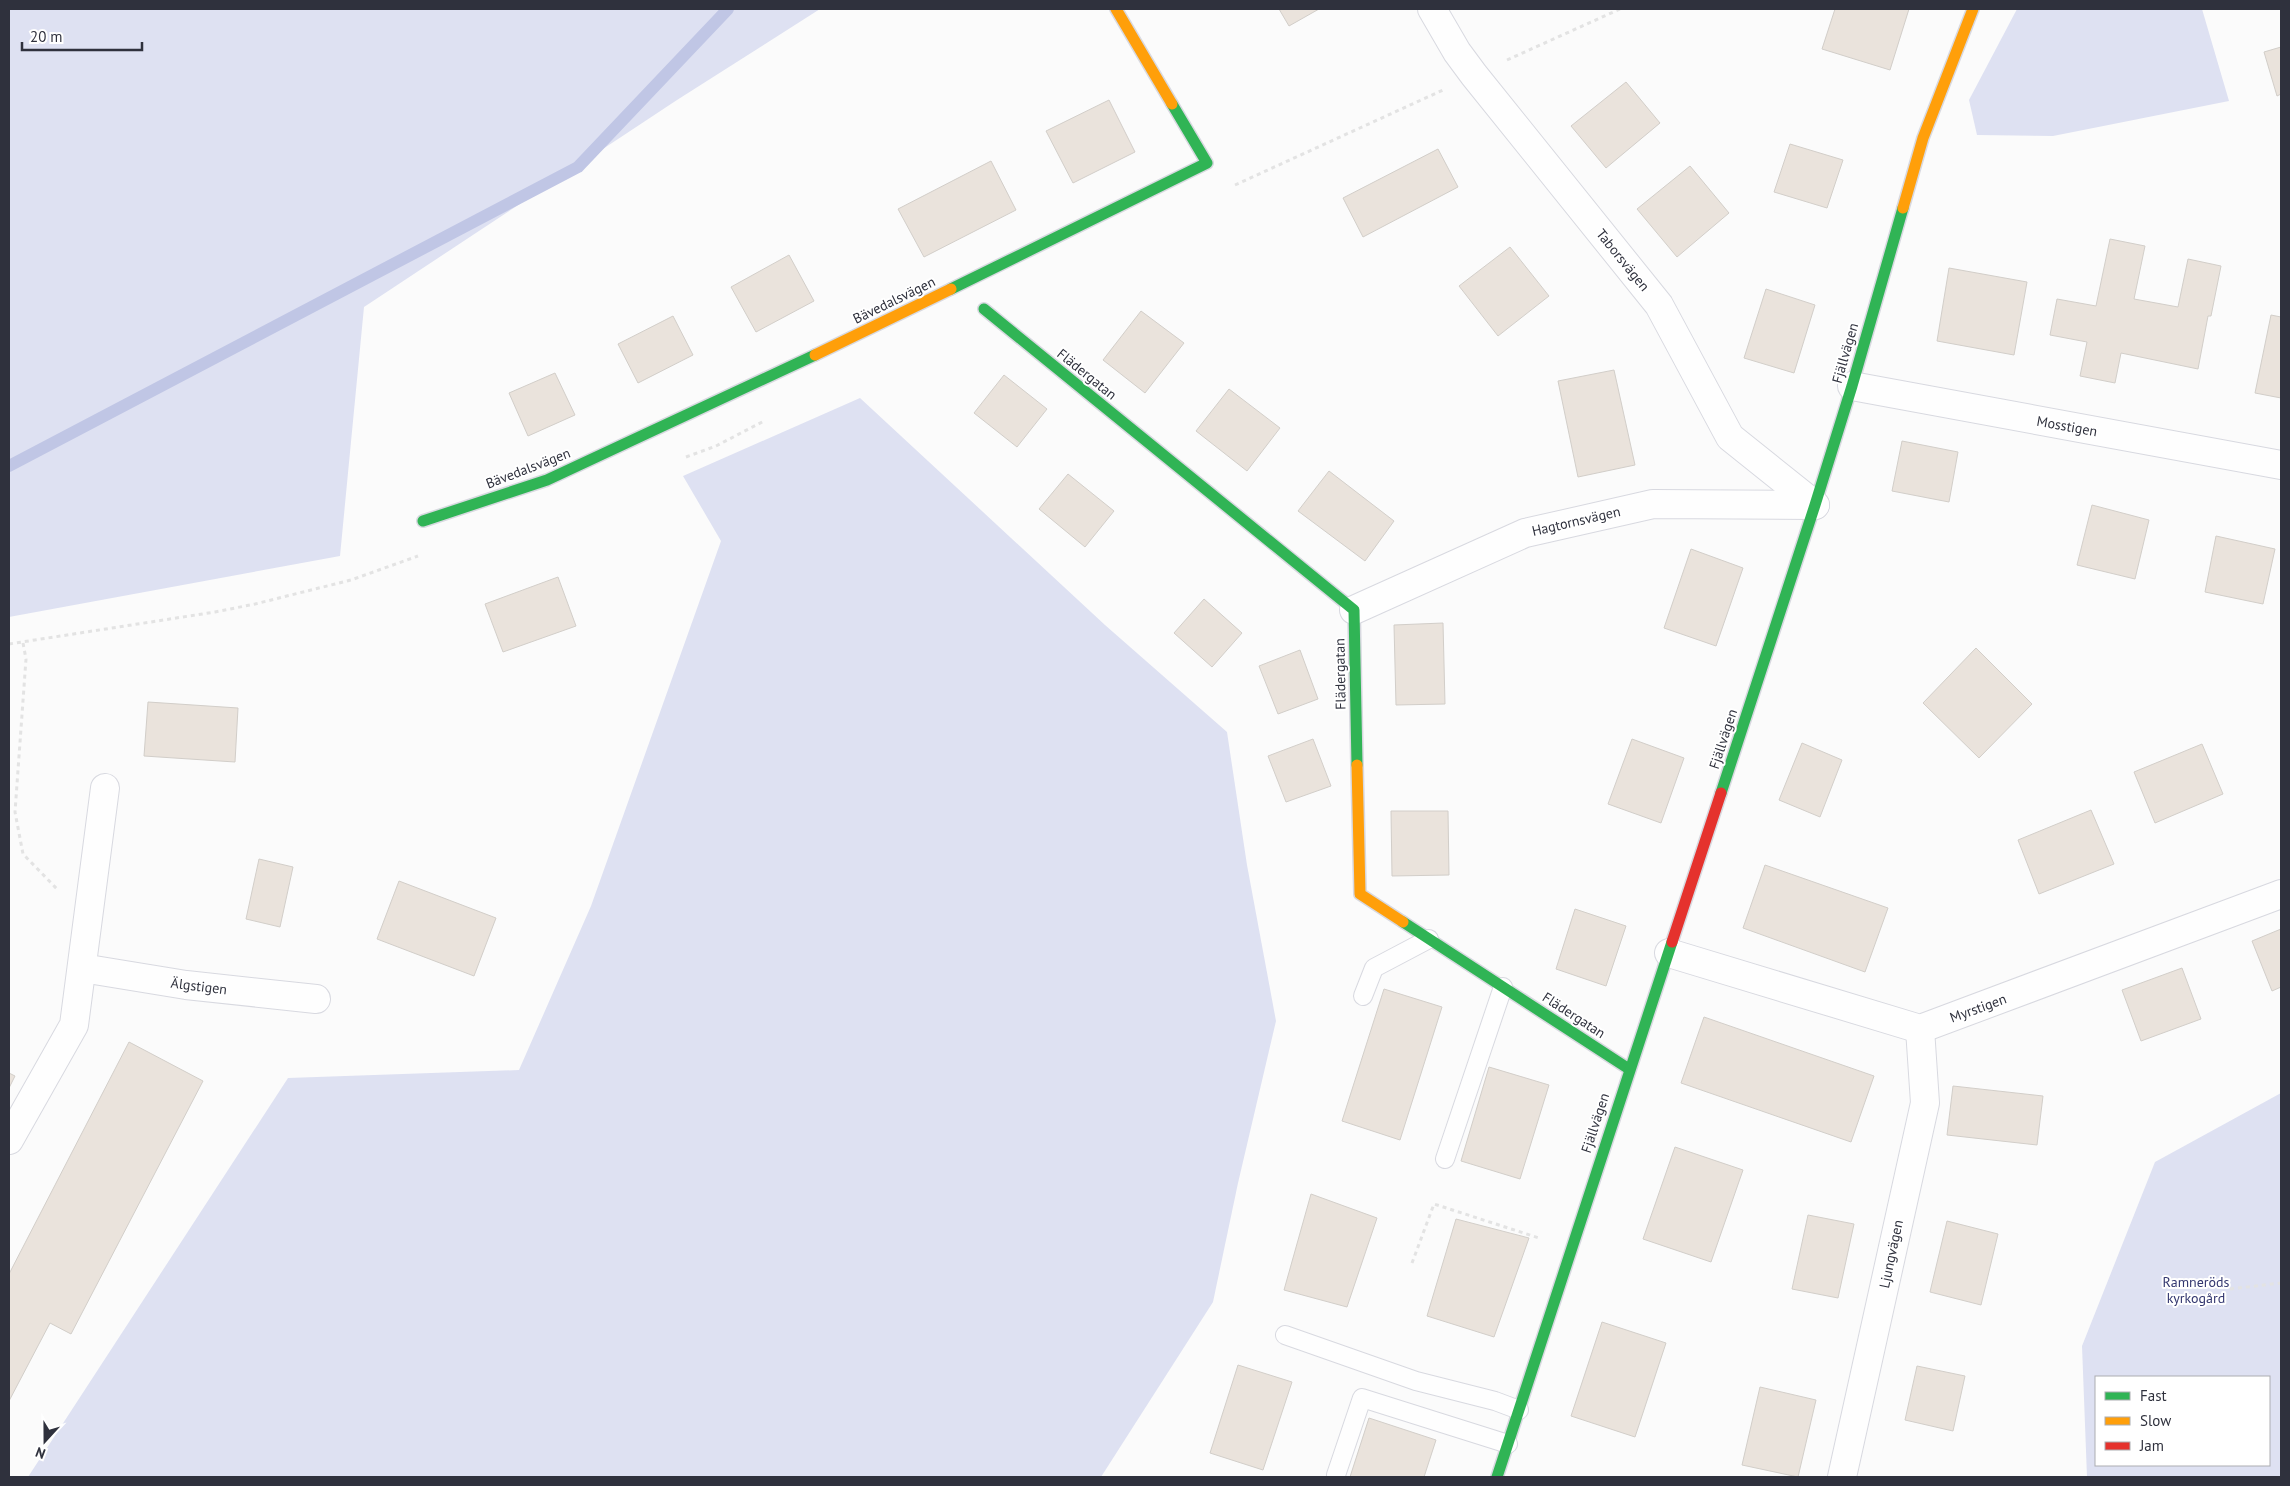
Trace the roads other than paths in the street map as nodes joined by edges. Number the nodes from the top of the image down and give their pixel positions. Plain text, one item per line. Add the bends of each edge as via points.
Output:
1 (1115, 9) edge
2 (1432, 9) edge
3 (1973, 9) edge
4 (984, 309) dead end
5 (1852, 386) junction
6 (2281, 465) edge
7 (1815, 505) junction
8 (423, 521) dead end
9 (1354, 610) junction
10 (105, 788) dead end
11 (2281, 894) edge
12 (1430, 939) junction
13 (1669, 953) junction
14 (82, 968) junction
15 (1503, 987) junction
16 (1363, 996) dead end
17 (316, 998) dead end
18 (1920, 1029) junction
19 (1629, 1069) junction
20 (9, 1140) edge
21 (1445, 1160) dead end
22 (1285, 1335) dead end
23 (1519, 1410) junction
24 (1508, 1444) junction
25 (1336, 1475) dead end
26 (1497, 1477) edge
27 (1842, 1477) edge

1 - 8 street, Bävedalsvägen via 1207,163 791,368 546,480
2 - 7 street, Taborsvägen via 1457,52 1659,304 1730,437
3 - 5 street, Fjällvägen via 1922,138
4 - 9 street, Flädergatan
5 - 6 street, Mosstigen
5 - 7 street, Fjällvägen
7 - 9 street, Hagtornsvägen via 1652,504 1525,533
7 - 13 street, Fjällvägen
9 - 12 street, Flädergatan via 1360,894
10 - 14 street
11 - 18 street, Myrstigen
12 - 15 street, Flädergatan
12 - 16 lane via 1374,968
13 - 18 street
13 - 19 street, Fjällvägen
14 - 17 street, Älgstigen via 186,985
14 - 20 street via 74,1025
15 - 19 street, Flädergatan
15 - 21 lane
18 - 27 street, Ljungvägen via 1924,1103
19 - 23 street, Fjällvägen
22 - 23 lane via 1416,1381
23 - 24 street, Fjällvägen
24 - 25 lane via 1362,1398
24 - 26 street, Fjällvägen

